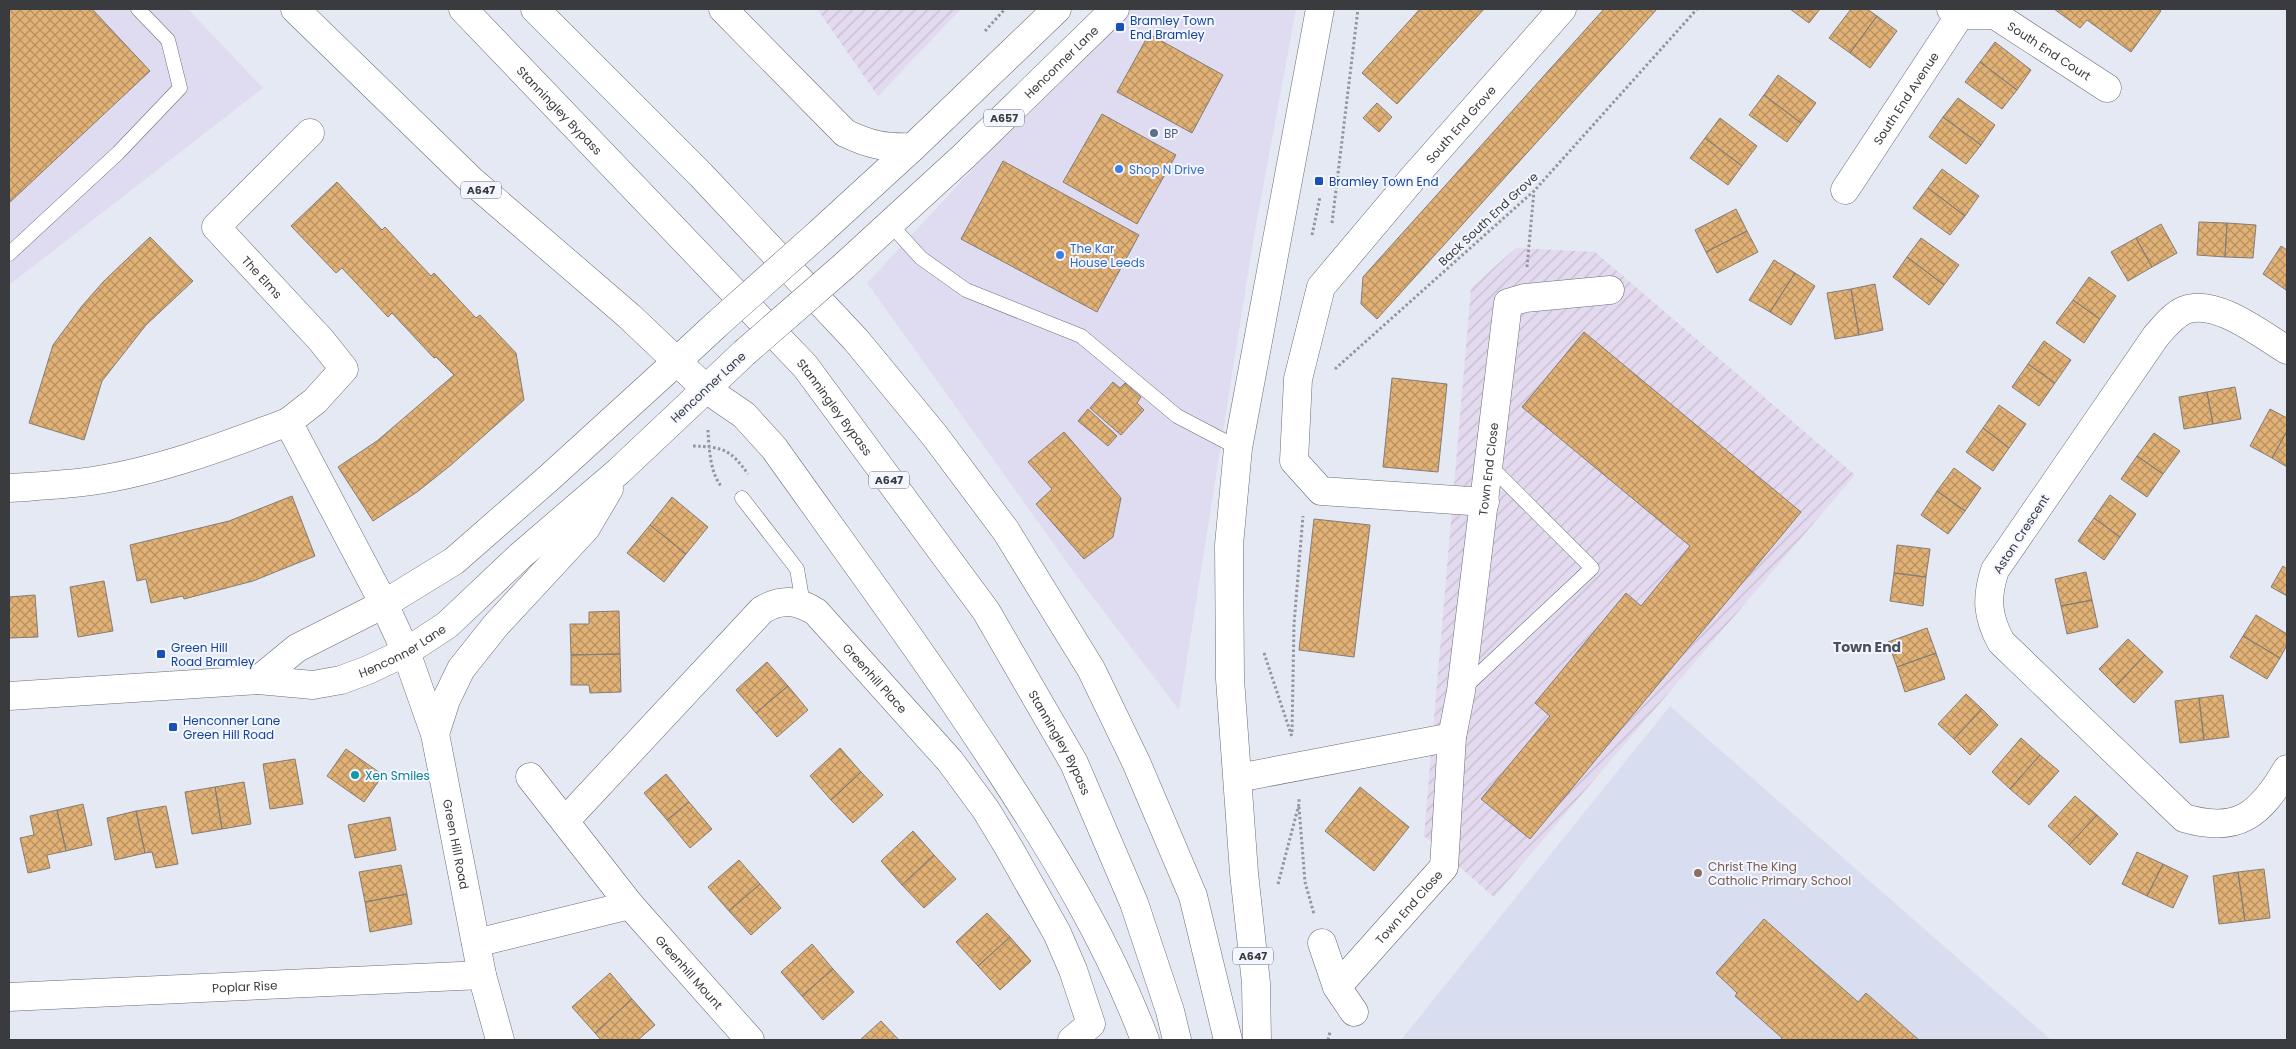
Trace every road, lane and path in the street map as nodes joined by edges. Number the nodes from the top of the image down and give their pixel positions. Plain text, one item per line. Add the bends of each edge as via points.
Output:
1 (138, 9) edge
2 (295, 9) edge
3 (463, 9) edge
4 (535, 9) edge
5 (723, 9) edge
6 (1057, 9) edge
7 (1115, 9) edge
8 (1320, 9) edge
9 (1358, 9) edge
10 (1562, 9) edge
11 (1697, 9) edge
12 (1956, 12) edge
13 (2107, 88) dead end
14 (310, 133) dead end
15 (913, 147) junction
16 (1321, 190) dead end
17 (1845, 190) dead end
18 (1534, 191) junction
19 (890, 224) junction
20 (1331, 233) dead end
21 (1311, 237) dead end
22 (9, 254) edge
23 (1610, 290) dead end
24 (1525, 298) junction
25 (2287, 350) edge
26 (675, 363) junction
27 (706, 389) junction
28 (1296, 404) junction
29 (288, 422) junction
30 (708, 431) dead end
31 (689, 446) dead end
32 (709, 446) junction
33 (1238, 448) junction
34 (1489, 465) junction
35 (619, 471) junction
36 (1307, 475) junction
37 (9, 488) edge
38 (742, 498) joint
39 (1485, 502) junction
40 (384, 604) junction
41 (803, 604) junction
42 (406, 652) junction
43 (1263, 652) dead end
44 (258, 680) junction
45 (1461, 691) junction
46 (9, 696) edge
47 (435, 734) junction
48 (1292, 736) junction
49 (1452, 737) junction
50 (1296, 766) junction
51 (2287, 769) edge
52 (530, 777) dead end
53 (1238, 778) junction
54 (1299, 804) junction
55 (565, 821) junction
56 (1277, 888) dead end
57 (630, 905) junction
58 (1322, 943) joint
59 (476, 944) junction
60 (482, 975) junction
61 (1337, 987) junction
62 (9, 997) edge
63 (1354, 1012) dead end
64 (500, 1040) edge
65 (750, 1040) edge
66 (1072, 1040) edge
67 (1145, 1040) edge
68 (1177, 1040) edge
69 (1228, 1040) edge
70 (1257, 1040) edge

1 - 22 lane via 168,40 180,88 118,153
2 - 26 street, A647 via 471,180 629,316
3 - 68 street, Stanningley Bypass / A647 via 804,366 986,610 1074,763 1134,903
4 - 69 street via 702,175 856,340 1006,531 1091,669 1136,762 1193,896
5 - 15 street via 845,133 868,144 890,148
6 - 15 street
7 - 19 street, Henconner Lane / A657
8 - 33 street, A647
9 - 20 path
10 - 28 street, South End Grove via 1321,287 1298,379
11 - 18 path, Back South End Grove
12 - 13 street, South End Court via 1995,15
12 - 17 street, South End Avenue
14 - 29 street, The Elms via 216,227 344,369 316,400
15 - 26 street, bridge
16 - 21 path
18 - 24 path
18 - 28 path, Back South End Grove
19 - 27 street, Henconner Lane / A657, bridge
19 - 33 lane via 921,258 966,290 1081,336 1177,416
23 - 24 street, Town End Close
24 - 34 street, Town End Close via 1508,303
25 - 51 street, Aston Crescent via 2228,313 2185,310 2168,322 1996,570 1989,588 1990,612 2000,642 2184,818 2208,824 2232,823 2259,808
26 - 27 street, A647
26 - 40 street via 454,561
27 - 35 street, Henconner Lane
27 - 67 street, A647 via 744,415 774,448 945,686 1055,856 1105,947
28 - 36 street via 1294,461
29 - 37 street, The Elms via 224,446 143,470 93,480
29 - 40 street
30 - 32 path
31 - 32 path
32 - 38 path via 716,480 728,496
33 - 53 street, A647 via 1229,545 1230,679
34 - 39 street, Town End Close
34 - 45 lane via 1592,568
35 - 42 street, Henconner Lane via 520,556 447,625
35 - 47 street via 586,528 496,624 461,669
36 - 39 street via 1321,491
36 - 48 path via 1294,624
38 - 41 lane via 797,570
39 - 45 street, Town End Close
40 - 42 street
40 - 44 street via 297,648
41 - 55 street via 775,602 762,610
41 - 66 street, Greenhill Place via 816,612 950,761 986,810 1056,933 1073,970 1090,1024
42 - 44 street, Henconner Lane via 341,680 313,686
42 - 47 street, Green Hill Road
43 - 48 path
44 - 46 street, Henconner Lane
45 - 49 street, Town End Close
47 - 59 street, Green Hill Road
48 - 50 path
49 - 50 street
49 - 61 street, Town End Close via 1444,867
50 - 53 street
50 - 54 path
52 - 55 street, Greenhill Mount
53 - 70 street, A647 via 1256,984
54 - 56 path
54 - 58 path via 1305,882
55 - 57 street, Greenhill Mount
57 - 59 street
57 - 65 street, Greenhill Mount
58 - 61 street
59 - 60 street, Green Hill Road
60 - 62 street, Poplar Rise
60 - 64 street, Green Hill Road
61 - 63 street

